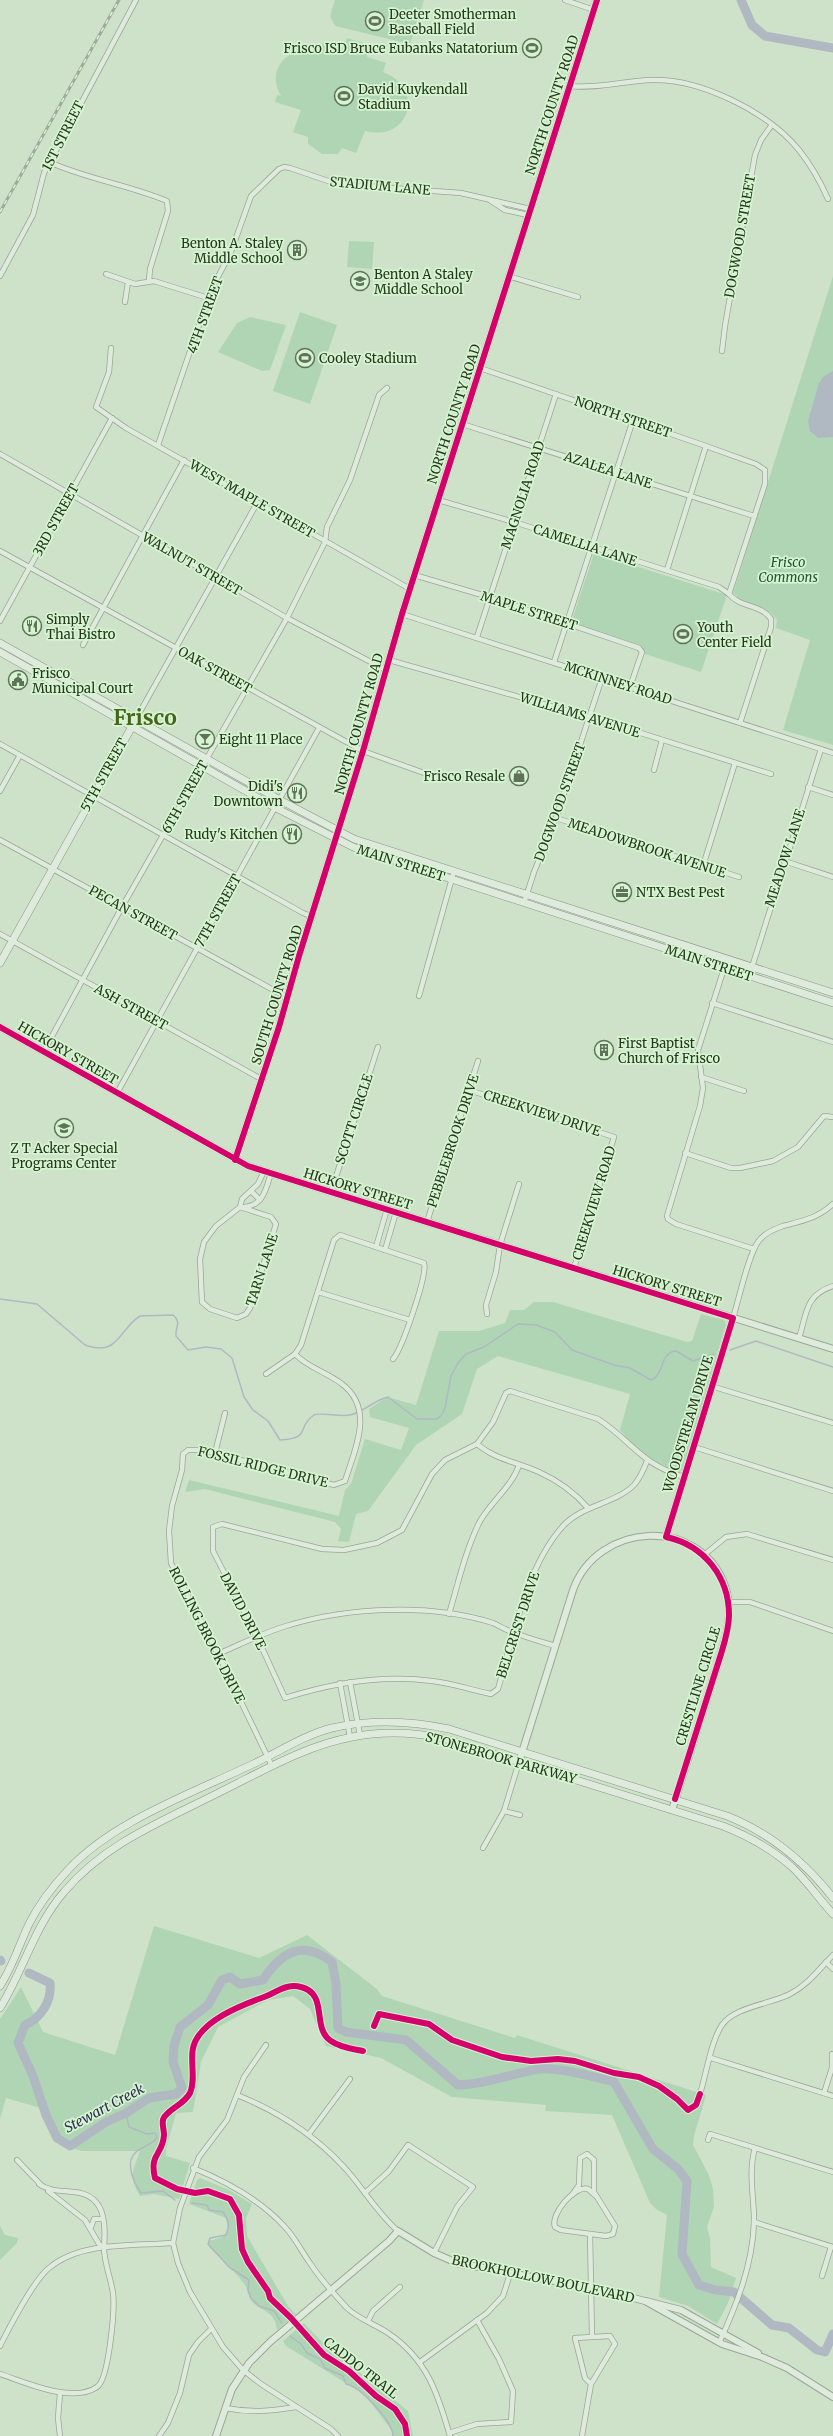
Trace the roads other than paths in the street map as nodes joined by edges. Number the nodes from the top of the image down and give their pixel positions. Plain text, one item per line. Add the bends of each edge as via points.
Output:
1 (136, 0) edge
2 (565, 0) edge
3 (597, 0) edge
4 (594, 10) junction
5 (570, 86) junction
6 (771, 126) junction
7 (50, 162) junction
8 (258, 188) joint
9 (488, 199) junction
10 (828, 199) dead end
11 (530, 209) junction
12 (528, 215) junction
13 (106, 274) dead end
14 (0, 276) edge
15 (508, 276) junction
16 (149, 281) junction
17 (128, 282) junction
18 (578, 297) dead end
19 (208, 298) junction
20 (125, 302) dead end
21 (111, 348) dead end
22 (722, 351) dead end
23 (480, 368) junction
24 (387, 388) dead end
25 (556, 394) junction
26 (112, 418) junction
27 (633, 420) junction
28 (462, 424) junction
29 (158, 445) junction
30 (706, 446) junction
31 (538, 448) junction
32 (0, 454) edge
33 (184, 460) junction
34 (616, 473) junction
35 (70, 494) junction
36 (690, 496) junction
37 (438, 500) junction
38 (257, 503) junction
39 (754, 516) junction
40 (514, 522) junction
41 (143, 535) junction
42 (326, 542) junction
43 (592, 548) junction
44 (0, 551) edge
45 (29, 567) junction
46 (667, 570) junction
47 (414, 575) junction
48 (216, 577) junction
49 (410, 589) junction
50 (729, 594) junction
51 (489, 597) junction
52 (103, 608) junction
53 (402, 614) junction
54 (287, 618) junction
55 (0, 621) edge
56 (567, 624) junction
57 (477, 637) junction
58 (0, 643) edge
59 (83, 645) dead end
60 (176, 648) junction
61 (0, 652) edge
62 (389, 660) junction
63 (554, 662) junction
64 (386, 670) junction
65 (602, 678) junction
66 (247, 687) junction
67 (630, 687) junction
68 (590, 717) junction
69 (136, 719) junction
70 (740, 723) junction
71 (131, 727) junction
72 (319, 728) junction
73 (662, 740) junction
74 (0, 744) edge
75 (821, 749) junction
76 (363, 752) junction
77 (833, 753) edge
78 (20, 755) junction
79 (207, 758) junction
80 (735, 763) junction
81 (203, 766) junction
82 (654, 770) dead end
83 (771, 774) dead end
84 (435, 776) dead end
85 (808, 787) junction
86 (0, 791) edge
87 (833, 795) edge
88 (93, 796) junction
89 (280, 800) junction
90 (276, 808) junction
91 (556, 818) junction
92 (164, 835) junction
93 (337, 836) junction
94 (0, 840) edge
95 (392, 851) junction
96 (389, 859) junction
97 (784, 861) junction
98 (407, 865) junction
99 (435, 865) junction
100 (703, 866) junction
101 (52, 868) junction
102 (454, 871) junction
103 (237, 877) junction
104 (739, 877) dead end
105 (833, 877) edge
106 (451, 879) junction
107 (527, 894) junction
108 (524, 903) junction
109 (122, 907) junction
110 (587, 914) junction
111 (313, 917) junction
112 (585, 922) junction
113 (641, 932) junction
114 (0, 934) edge
115 (638, 940) junction
116 (666, 940) junction
117 (12, 941) junction
118 (198, 948) junction
119 (663, 948) junction
120 (727, 959) junction
121 (0, 963) edge
122 (725, 967) junction
123 (752, 967) junction
124 (83, 979) junction
125 (831, 993) edge
126 (419, 996) dead end
127 (286, 997) junction
128 (830, 1002) edge
129 (712, 1003) junction
130 (157, 1021) junction
131 (0, 1027) edge
132 (833, 1042) edge
133 (378, 1047) dead end
134 (44, 1052) junction
135 (478, 1061) dead end
136 (701, 1077) junction
137 (262, 1080) junction
138 (469, 1090) junction
139 (744, 1091) dead end
140 (117, 1093) junction
141 (833, 1117) edge
142 (614, 1137) joint
143 (685, 1153) junction
144 (235, 1160) junction
145 (264, 1171) junction
146 (271, 1173) junction
147 (519, 1184) dead end
148 (251, 1191) junction
149 (331, 1192) junction
150 (260, 1200) junction
151 (833, 1204) edge
152 (240, 1207) junction
153 (387, 1209) junction
154 (396, 1212) junction
155 (427, 1222) junction
156 (500, 1245) junction
157 (376, 1247) junction
158 (754, 1249) junction
159 (385, 1250) junction
160 (574, 1268) junction
161 (833, 1286) edge
162 (318, 1292) junction
163 (488, 1314) dead end
164 (732, 1318) junction
165 (410, 1320) junction
166 (799, 1338) junction
167 (833, 1349) edge
168 (294, 1354) junction
169 (393, 1359) dead end
170 (266, 1374) dead end
171 (711, 1386) junction
172 (225, 1413) dead end
173 (833, 1423) edge
174 (477, 1444) junction
175 (694, 1447) junction
176 (186, 1451) joint
177 (215, 1453) junction
178 (647, 1461) junction
179 (519, 1465) junction
180 (684, 1477) junction
181 (833, 1491) edge
182 (588, 1508) junction
183 (666, 1537) junction
184 (704, 1555) junction
185 (833, 1560) edge
186 (728, 1602) junction
187 (449, 1614) junction
188 (833, 1631) edge
189 (514, 1633) junction
190 (257, 1637) junction
191 (555, 1646) junction
192 (218, 1654) junction
193 (350, 1682) junction
194 (340, 1683) junction
195 (358, 1724) junction
196 (348, 1725) junction
197 (360, 1735) junction
198 (350, 1737) junction
199 (523, 1751) junction
200 (267, 1757) junction
201 (519, 1762) junction
202 (272, 1766) junction
203 (183, 1798) junction
204 (676, 1799) junction
205 (187, 1808) junction
206 (672, 1810) junction
207 (504, 1811) junction
208 (520, 1815) dead end
209 (769, 1837) junction
210 (776, 1842) junction
211 (763, 1846) junction
212 (483, 1848) dead end
213 (770, 1851) junction
214 (79, 1860) junction
215 (86, 1870) junction
216 (833, 1898) edge
217 (832, 1910) edge
218 (833, 1955) edge
219 (826, 1962) junction
220 (833, 1969) edge
221 (0, 1986) edge
222 (0, 2008) edge
223 (266, 2045) dead end
224 (832, 2054) edge
225 (711, 2058) junction
226 (350, 2079) dead end
227 (824, 2093) junction
228 (700, 2094) dead end
229 (237, 2095) junction
230 (833, 2096) edge
231 (309, 2134) junction
232 (708, 2140) dead end
233 (755, 2148) junction
234 (17, 2160) dead end
235 (193, 2168) junction
236 (833, 2172) edge
237 (39, 2184) junction
238 (365, 2193) junction
239 (572, 2195) junction
240 (597, 2197) junction
241 (103, 2219) junction
242 (754, 2222) junction
243 (90, 2227) junction
244 (398, 2231) junction
245 (590, 2234) junction
246 (173, 2242) junction
247 (832, 2247) edge
248 (104, 2248) junction
249 (434, 2253) junction
250 (510, 2274) junction
251 (822, 2276) dead end
252 (400, 2287) dead end
253 (591, 2288) junction
254 (332, 2290) junction
255 (645, 2301) junction
256 (477, 2320) junction
257 (368, 2321) junction
258 (211, 2329) junction
259 (723, 2334) junction
260 (592, 2336) junction
261 (719, 2343) junction
262 (0, 2346) edge
263 (766, 2358) junction
264 (420, 2362) junction
265 (243, 2370) junction
266 (0, 2374) edge
267 (591, 2384) junction
268 (60, 2393) junction
269 (833, 2397) edge
270 (296, 2407) junction
271 (225, 2408) junction
272 (450, 2435) edge
273 (60, 2436) edge
274 (159, 2436) edge
275 (216, 2436) edge
276 (338, 2436) edge
277 (582, 2436) edge

1 - 7 street, 1ST STREET
2 - 4 street
3 - 4 street, NORTH COUNTY ROAD
4 - 5 street, NORTH COUNTY ROAD
5 - 6 street via 589,88 652,80 673,82 737,102 755,112
5 - 11 street, NORTH COUNTY ROAD
6 - 10 street via 798,149
6 - 22 street, DOGWOOD STREET via 761,140 752,168
7 - 14 street, 1ST STREET via 38,190 33,215
7 - 16 street via 81,175 167,201 168,210 150,269
8 - 9 street, STADIUM LANE via 284,167 337,184 462,193
8 - 19 street, 4TH STREET via 251,196 231,252
9 - 11 street, STADIUM LANE
9 - 12 street, STADIUM LANE via 505,210
11 - 12 street, NORTH COUNTY ROAD
12 - 15 street, NORTH COUNTY ROAD
13 - 17 street
15 - 18 street
15 - 23 street, NORTH COUNTY ROAD
16 - 17 street via 144,284
16 - 19 street
17 - 20 street
19 - 29 street, 4TH STREET
21 - 26 street, WEST MAPLE STREET via 109,372 96,407
23 - 25 street, NORTH STREET
23 - 28 street, NORTH COUNTY ROAD
24 - 42 street, 6TH STREET via 379,394 350,480 327,527
25 - 27 street, NORTH STREET
25 - 31 street, MAGNOLIA ROAD
26 - 29 street, WEST MAPLE STREET
26 - 35 street, 3RD STREET
27 - 30 street, NORTH STREET
27 - 34 street
28 - 31 street, AZALEA LANE
28 - 37 street, NORTH COUNTY ROAD
29 - 33 street, WEST MAPLE STREET
30 - 36 street
30 - 39 street, NORTH STREET via 761,466 765,470 765,484
31 - 34 street, AZALEA LANE
31 - 40 street, MAGNOLIA ROAD
32 - 35 street, WALNUT STREET
33 - 38 street, WEST MAPLE STREET
33 - 41 street
34 - 36 street, AZALEA LANE
34 - 43 street
35 - 41 street, WALNUT STREET
35 - 45 street, 3RD STREET
36 - 39 street, AZALEA LANE
36 - 46 street
37 - 40 street, CAMELLIA LANE
37 - 47 street, NORTH COUNTY ROAD
38 - 42 street, WEST MAPLE STREET
38 - 48 street, 5TH STREET
39 - 50 street
40 - 43 street, CAMELLIA LANE
40 - 51 street, MAGNOLIA ROAD
41 - 48 street, WALNUT STREET
41 - 52 street
42 - 49 street, WEST MAPLE STREET
42 - 54 street, 6TH STREET
43 - 46 street, CAMELLIA LANE
43 - 56 street
44 - 45 street, OAK STREET
45 - 52 street, OAK STREET
45 - 55 street, 3RD STREET
46 - 50 street, CAMELLIA LANE via 719,587
47 - 49 street, NORTH COUNTY ROAD
47 - 51 street, MAPLE STREET
48 - 54 street, WALNUT STREET
48 - 60 street, 5TH STREET
49 - 53 street, NORTH COUNTY ROAD
50 - 70 street, CAMELLIA LANE via 736,602 765,612 771,619 771,627
51 - 56 street, MAPLE STREET
51 - 57 street, MAGNOLIA ROAD
52 - 59 street
52 - 60 street, OAK STREET
53 - 57 street, MCKINNEY ROAD
53 - 62 street, NORTH COUNTY ROAD
54 - 64 street, WALNUT STREET
54 - 66 street, 6TH STREET
56 - 63 street
56 - 67 street, MAPLE STREET via 633,645 642,652
57 - 63 street, MCKINNEY ROAD
58 - 69 main road, MAIN STREET
60 - 66 street, OAK STREET
60 - 69 street, 5TH STREET
61 - 71 main road, MAIN STREET
62 - 64 street, NORTH COUNTY ROAD
62 - 68 street, WILLIAMS AVENUE
63 - 65 street, MCKINNEY ROAD
64 - 76 street, NORTH COUNTY ROAD
65 - 67 street, MCKINNEY ROAD
65 - 68 street, DOGWOOD STREET
66 - 72 street, OAK STREET
66 - 79 street, 6TH STREET
67 - 70 street, MCKINNEY ROAD
68 - 73 street, WILLIAMS AVENUE
68 - 91 street, DOGWOOD STREET
69 - 71 main road, 5TH STREET
69 - 79 main road, MAIN STREET
70 - 75 street, MCKINNEY ROAD
71 - 81 main road, MAIN STREET
71 - 88 main road, 5TH STREET
72 - 76 street, OAK STREET
72 - 89 street, 7TH STREET
73 - 80 street, WILLIAMS AVENUE
73 - 82 street
74 - 78 street
75 - 77 street, MCKINNEY ROAD
75 - 85 street, MEADOW LANE
76 - 84 street, OAK STREET
76 - 93 street, NORTH COUNTY ROAD
78 - 86 street
78 - 88 street
79 - 81 street, 6TH STREET
79 - 89 main road, MAIN STREET
80 - 83 street, WILLIAMS AVENUE
80 - 100 street
81 - 90 main road, MAIN STREET
81 - 92 street, 6TH STREET
85 - 87 street
85 - 97 street, MEADOW LANE
88 - 92 street
88 - 101 main road, 5TH STREET
89 - 90 street, 7TH STREET
89 - 93 main road, MAIN STREET
90 - 93 main road, MAIN STREET
90 - 103 street, 7TH STREET
91 - 100 street, MEADOWBROOK AVENUE
91 - 107 street, DOGWOOD STREET
92 - 103 street
92 - 109 street, 6TH STREET
93 - 95 main road, MAIN STREET
93 - 96 main road, MAIN STREET
93 - 111 street, SOUTH COUNTY ROAD
94 - 101 street, PECAN STREET
95 - 96 main road
95 - 99 main road, MAIN STREET
96 - 98 main road, MAIN STREET
97 - 105 street
97 - 123 street, MEADOW LANE
98 - 99 main road via 431,868
98 - 106 main road, MAIN STREET
99 - 102 main road, MAIN STREET
100 - 104 street, MEADOWBROOK AVENUE
101 - 109 street, PECAN STREET
101 - 117 main road, 5TH STREET
102 - 106 street
102 - 107 main road, MAIN STREET
103 - 111 street via 303,914
103 - 118 street, 7TH STREET
106 - 108 main road, MAIN STREET
106 - 126 street
107 - 108 street, DOGWOOD STREET
107 - 110 main road, MAIN STREET
108 - 112 main road, MAIN STREET
109 - 118 street, PECAN STREET
109 - 124 street, 6TH STREET
110 - 112 main road
110 - 113 main road, MAIN STREET
111 - 127 street, SOUTH COUNTY ROAD
112 - 115 main road, MAIN STREET
113 - 115 main road
113 - 116 main road, MAIN STREET
114 - 117 street, ASH STREET
115 - 119 main road, MAIN STREET
116 - 119 main road
116 - 120 main road, MAIN STREET
117 - 121 main road, 5TH STREET
117 - 124 street, ASH STREET
118 - 127 street, PECAN STREET
118 - 130 street, 7TH STREET
119 - 122 main road, MAIN STREET
120 - 122 street
120 - 123 main road, MAIN STREET
122 - 128 main road, MAIN STREET
122 - 129 street
123 - 125 main road, MAIN STREET
124 - 130 street, ASH STREET
124 - 134 street, 6TH STREET
125 - 128 main road
127 - 137 street, SOUTH COUNTY ROAD
129 - 132 street
129 - 136 street via 698,1050
130 - 137 street, ASH STREET
130 - 140 street, 7TH STREET
131 - 134 street, HICKORY STREET
133 - 149 street, SCOTT CIRCLE
134 - 140 street, HICKORY STREET
135 - 138 street, PEBBLEBROOK DRIVE
136 - 139 street
136 - 143 street via 703,1088 700,1106
137 - 144 street, SOUTH COUNTY ROAD
138 - 142 street, CREEKVIEW DRIVE
138 - 155 street, PEBBLEBROOK DRIVE
140 - 144 street, HICKORY STREET
141 - 143 street via 824,1116 798,1147 773,1161 731,1168
142 - 160 street, CREEKVIEW ROAD
143 - 158 street via 667,1212 668,1220
144 - 145 street, HICKORY STREET
145 - 146 street, HICKORY STREET
145 - 148 street via 258,1184
146 - 149 street, HICKORY STREET
146 - 150 street
147 - 156 street
148 - 150 street
148 - 152 street via 242,1199
149 - 153 street, HICKORY STREET
150 - 152 street via 253,1205
151 - 158 street, WOODSTREAM DRIVE via 817,1217 768,1232
152 - 152 street, TARN LANE via 216,1226 208,1236 201,1250 199,1266 204,1305 237,1318 244,1316 250,1308 276,1222 271,1217
153 - 154 street, HICKORY STREET
153 - 157 street
154 - 155 street, HICKORY STREET
154 - 159 street
155 - 156 street, HICKORY STREET
156 - 160 street, HICKORY STREET
156 - 163 street via 496,1272 486,1305
157 - 159 street
157 - 162 street via 340,1235 334,1240
158 - 164 street, WOODSTREAM DRIVE
159 - 165 street via 424,1264 424,1276
160 - 164 street, HICKORY STREET
161 - 166 street via 822,1289 811,1300
162 - 165 street
162 - 168 street via 304,1337
164 - 166 street, HICKORY STREET
164 - 171 street, WOODSTREAM DRIVE
165 - 169 street via 402,1344
166 - 167 street, HICKORY STREET
168 - 170 street
168 - 177 street, FOSSIL RIDGE DRIVE via 303,1362 342,1383 357,1402 362,1419 361,1428 346,1481 339,1484
171 - 173 street
171 - 175 street, WOODSTREAM DRIVE
172 - 177 street
174 - 178 street via 494,1420 506,1393 514,1392 598,1419
174 - 179 street via 494,1456
174 - 190 street, DAVID DRIVE via 445,1460 432,1474 402,1530 377,1543 344,1550 322,1549 227,1525 213,1527 213,1551
175 - 180 street, WOODSTREAM DRIVE
175 - 181 street
176 - 177 street, FOSSIL RIDGE DRIVE
176 - 192 street, ROLLING BROOK DRIVE via 171,1513 169,1556
178 - 180 street via 669,1473
178 - 182 street, BELCREST DRIVE via 634,1485 622,1494
179 - 182 street via 570,1489
179 - 187 street via 514,1477 489,1506 479,1523 470,1543
180 - 183 street, WOODSTREAM DRIVE
182 - 189 street, BELCREST DRIVE via 564,1525 543,1556 530,1583
183 - 184 street, CRESTLINE CIRCLE via 691,1546
183 - 191 street via 633,1536 613,1544 595,1556 585,1566 576,1582
184 - 185 street via 726,1537 747,1534
184 - 186 street, CRESTLINE CIRCLE via 719,1574 725,1586
186 - 188 street via 750,1602
186 - 204 street, CRESTLINE CIRCLE via 728,1631
187 - 189 street via 493,1623
187 - 190 street via 415,1610 341,1614 287,1626
189 - 191 street
189 - 193 street, BELCREST DRIVE via 498,1689 491,1694 432,1681 385,1678
190 - 192 street
190 - 194 street, DAVID DRIVE via 285,1698
191 - 199 street
192 - 200 street, ROLLING BROOK DRIVE
193 - 194 street
193 - 195 street
194 - 196 street
195 - 196 main road, STONEBROOK PARKWAY
195 - 197 street
195 - 199 main road, STONEBROOK PARKWAY via 390,1722 433,1725
196 - 198 street
196 - 200 main road, STONEBROOK PARKWAY via 306,1737
197 - 198 main road, STONEBROOK PARKWAY
197 - 201 main road, STONEBROOK PARKWAY via 423,1734
198 - 202 main road, STONEBROOK PARKWAY via 313,1748
199 - 201 street
199 - 204 main road, STONEBROOK PARKWAY
200 - 202 street, ROLLING BROOK DRIVE
200 - 203 main road, STONEBROOK PARKWAY
201 - 206 main road, STONEBROOK PARKWAY
201 - 207 street
202 - 205 main road, STONEBROOK PARKWAY
203 - 205 main road
203 - 214 main road, STONEBROOK PARKWAY via 127,1825 107,1837
204 - 206 street, CRESTLINE CIRCLE
204 - 209 main road, STONEBROOK PARKWAY via 727,1816
205 - 215 main road, STONEBROOK PARKWAY via 116,1846
206 - 211 main road, STONEBROOK PARKWAY via 723,1826
207 - 208 street
207 - 212 street
209 - 210 main road, STONEBROOK PARKWAY
209 - 211 main road
210 - 213 main road
210 - 216 main road, STONEBROOK PARKWAY via 816,1876
211 - 213 main road, STONEBROOK PARKWAY
213 - 217 main road, STONEBROOK PARKWAY via 792,1868
214 - 215 main road
214 - 221 main road, STONEBROOK PARKWAY via 39,1905 10,1972
215 - 222 main road, STONEBROOK PARKWAY via 63,1893 50,1912
218 - 219 street
219 - 220 street
219 - 225 street via 802,1987 790,1994 727,2018 721,2026
223 - 229 street via 244,2077
224 - 227 street via 832,2068
225 - 227 street
225 - 228 street
226 - 231 street
227 - 230 street
229 - 231 street, BROOKHOLLOW BOULEVARD via 262,2105
229 - 235 street via 227,2120
231 - 238 street, BROOKHOLLOW BOULEVARD
232 - 233 street via 710,2134
233 - 236 street
233 - 242 street via 751,2173
234 - 237 street
235 - 246 street
235 - 254 street via 224,2181 251,2197 284,2226
237 - 241 street via 55,2192 78,2192 88,2196 98,2205
237 - 243 street via 82,2217
238 - 244 street, BROOKHOLLOW BOULEVARD
238 - 249 street via 389,2171 408,2145 473,2187 457,2207
239 - 240 street via 586,2188
239 - 240 street via 579,2185 580,2159 587,2154 594,2160 592,2187
239 - 245 street via 556,2215 555,2227
240 - 245 street via 614,2226 612,2234 606,2236
241 - 243 street via 94,2219
241 - 248 street via 106,2241
242 - 247 street
242 - 259 street via 744,2283
243 - 248 street
244 - 249 street, BROOKHOLLOW BOULEVARD
244 - 254 street
245 - 253 street
246 - 248 street
246 - 258 street via 178,2263 190,2292
247 - 251 street
248 - 262 street via 74,2253 48,2268
248 - 268 street via 113,2294 112,2337 103,2379 97,2387 78,2393
249 - 250 street, BROOKHOLLOW BOULEVARD via 457,2263
250 - 253 street, BROOKHOLLOW BOULEVARD
250 - 256 street via 503,2296
252 - 257 street via 373,2311
253 - 255 street, BROOKHOLLOW BOULEVARD
253 - 260 street
254 - 257 street via 349,2310
254 - 265 street via 270,2342
255 - 259 street, BROOKHOLLOW BOULEVARD via 652,2300 681,2310
255 - 261 street, BROOKHOLLOW BOULEVARD
256 - 264 street
256 - 272 street via 513,2391 510,2422 477,2424
257 - 264 street via 393,2336
258 - 265 street via 223,2348
258 - 274 street via 189,2355 180,2394 168,2423
259 - 261 street
259 - 263 street, BROOKHOLLOW BOULEVARD
260 - 267 street via 575,2338 585,2378
260 - 267 street via 610,2336 615,2344
261 - 263 street, BROOKHOLLOW BOULEVARD
263 - 269 street, BROOKHOLLOW BOULEVARD
264 - 272 street via 439,2396
265 - 270 street
265 - 271 street
266 - 268 street
267 - 277 street
268 - 273 street
270 - 271 street via 264,2413 247,2413
270 - 276 street via 332,2428
271 - 275 street

